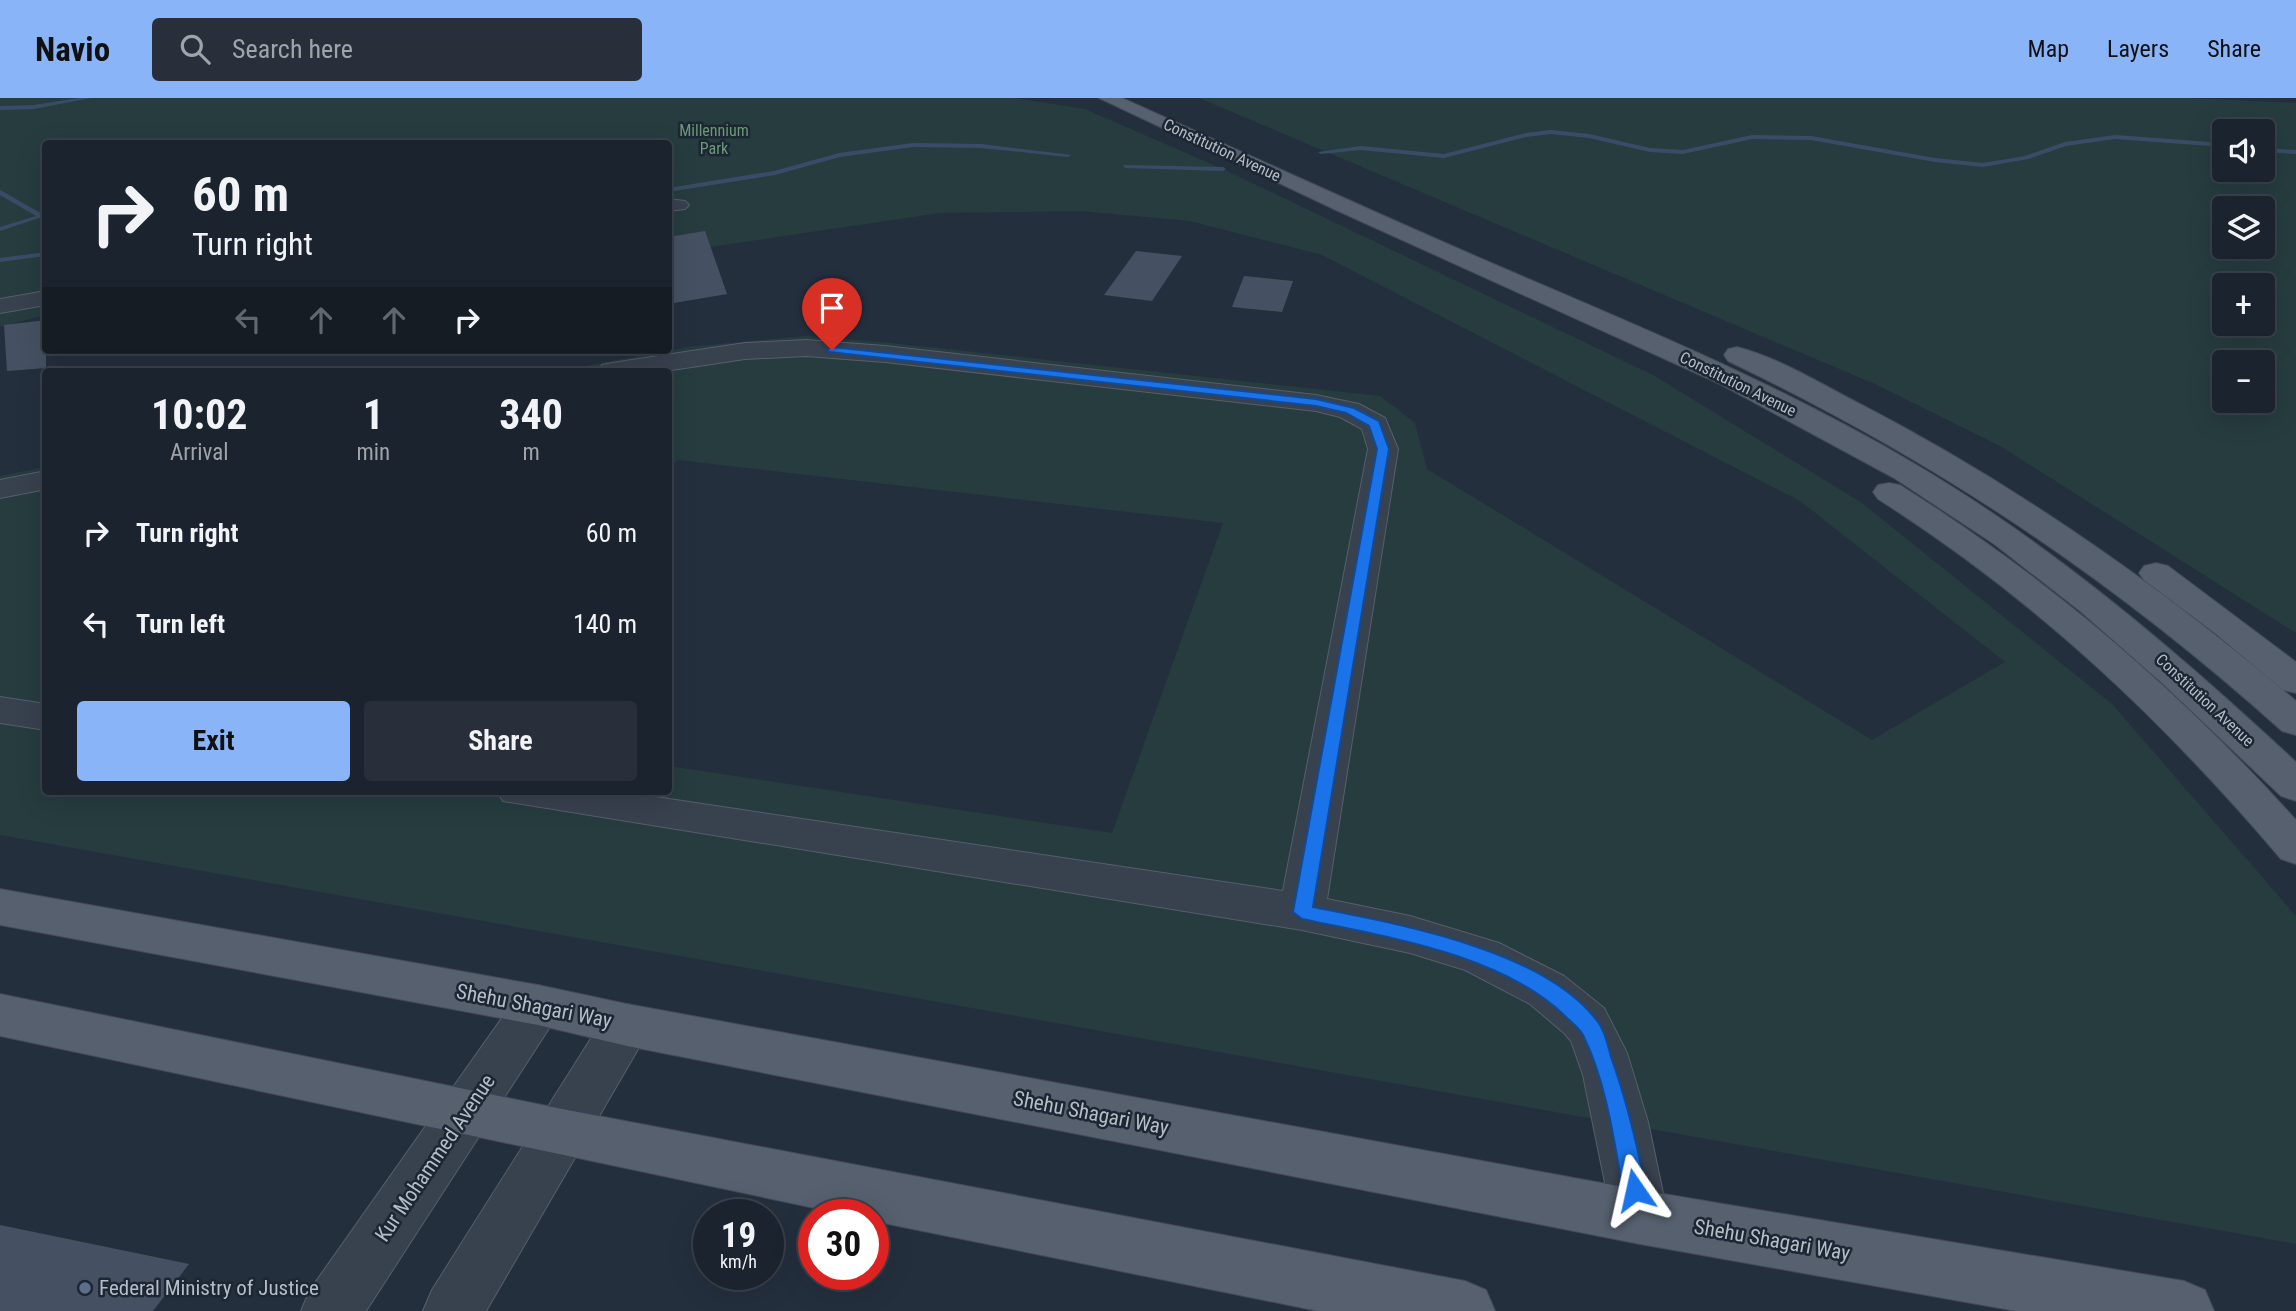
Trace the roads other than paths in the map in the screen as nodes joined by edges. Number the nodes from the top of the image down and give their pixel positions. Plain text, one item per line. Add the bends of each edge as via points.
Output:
1 (1108, 98) edge
2 (1579, 283) dead end
3 (42, 299) edge
4 (0, 306) edge
5 (1599, 319) junction
6 (632, 368) edge
7 (1899, 434) junction
8 (42, 481) edge
9 (0, 489) edge
10 (2296, 681) edge
11 (0, 710) edge
12 (42, 716) edge
13 (2296, 722) edge
14 (2296, 786) edge
15 (544, 795) edge
16 (2296, 848) edge
17 (0, 906) edge
18 (1302, 912) junction
19 (538, 1005) junction
20 (0, 1015) edge
21 (627, 1025) junction
22 (466, 1113) junction
23 (562, 1133) junction
24 (1640, 1217) junction
25 (331, 1311) edge
26 (453, 1311) edge
27 (1465, 1311) edge
28 (2184, 1311) edge

1 - 5 main road, Constitution Avenue
2 - 7 main road, Constitution Avenue via 1804,385
3 - 4 street
5 - 14 main road, Constitution Avenue via 1753,390 1958,505 2133,634
5 - 16 main road via 1659,359 1904,500 2048,604 2140,683 2235,776
6 - 18 street via 745,351 819,349 1316,403 1349,410 1374,424 1383,449
7 - 10 main road via 2098,532 2229,626
7 - 13 main road, Constitution Avenue via 2152,601
8 - 9 street
11 - 12 street
15 - 18 street
17 - 19 main road, Shehu Shagari Way
18 - 24 street via 1394,931 1487,960 1552,990 1591,1028 1619,1111
19 - 21 main road, Shehu Shagari Way
19 - 22 street, Kur Mohammed Avenue
20 - 22 main road
21 - 23 street
21 - 24 main road, Shehu Shagari Way
22 - 23 main road
22 - 25 street, Kur Mohammed Avenue
23 - 26 street
23 - 27 main road
24 - 28 main road, Shehu Shagari Way

